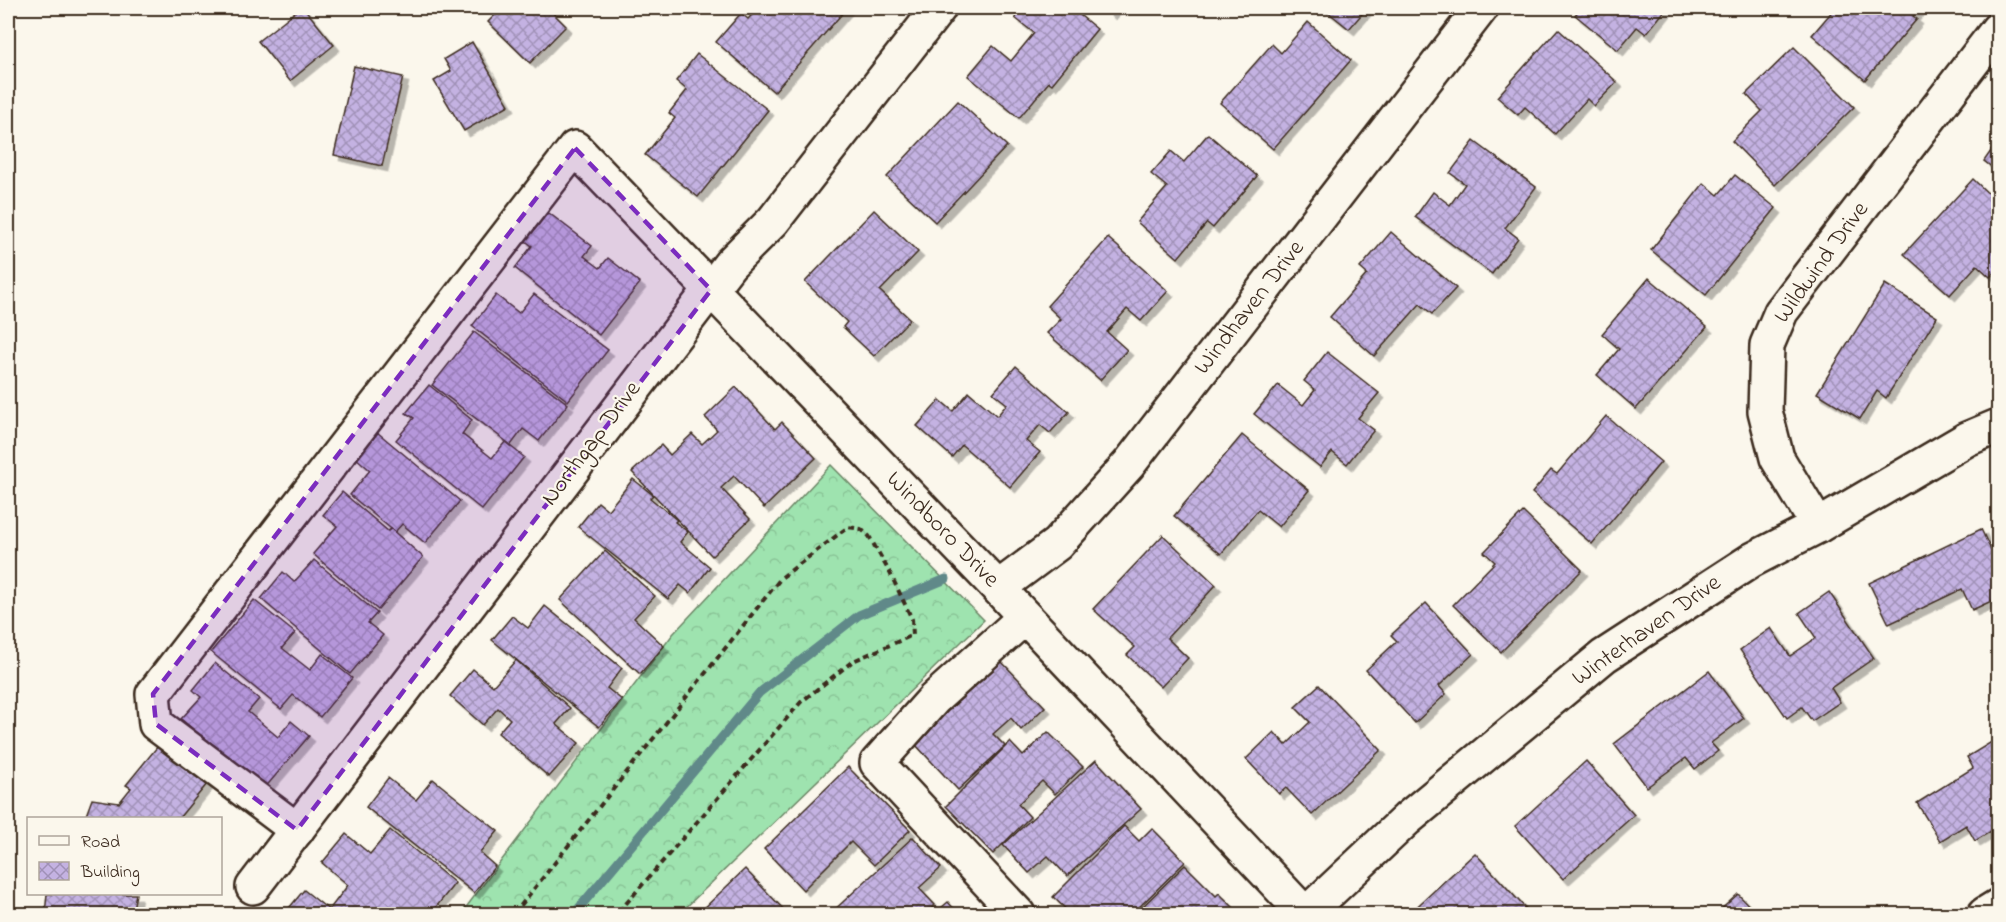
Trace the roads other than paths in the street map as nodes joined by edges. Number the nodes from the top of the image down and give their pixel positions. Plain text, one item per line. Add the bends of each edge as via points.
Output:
1 (939, 8) edge
2 (1481, 8) edge
3 (1998, 28) edge
4 (711, 290) junction
5 (1998, 426) edge
6 (1818, 526) junction
7 (998, 588) junction
8 (1025, 617) junction
9 (297, 830) junction
10 (254, 887) dead end
11 (1998, 906) edge
12 (1017, 915) edge
13 (1306, 915) edge
14 (1986, 915) edge

1 - 4 street, Northgap Drive via 773,222 730,264
2 - 7 street, Windhaven Drive via 1129,464 1057,544
3 - 6 street, Wildwind Drive via 1781,312 1767,345 1765,411 1777,458
4 - 7 street, Windboro Drive
4 - 9 street, Northgap Drive
4 - 9 street, Windboro Drive via 574,148 153,694 156,724
5 - 6 street, Winterhaven Drive via 1967,439
6 - 13 street, Winterhaven Drive via 1752,560 1604,656 1407,819
7 - 8 street, Windboro Drive
8 - 12 street via 934,699 877,763
8 - 13 street, Windboro Drive
9 - 10 street, Northgap Drive
11 - 14 street

